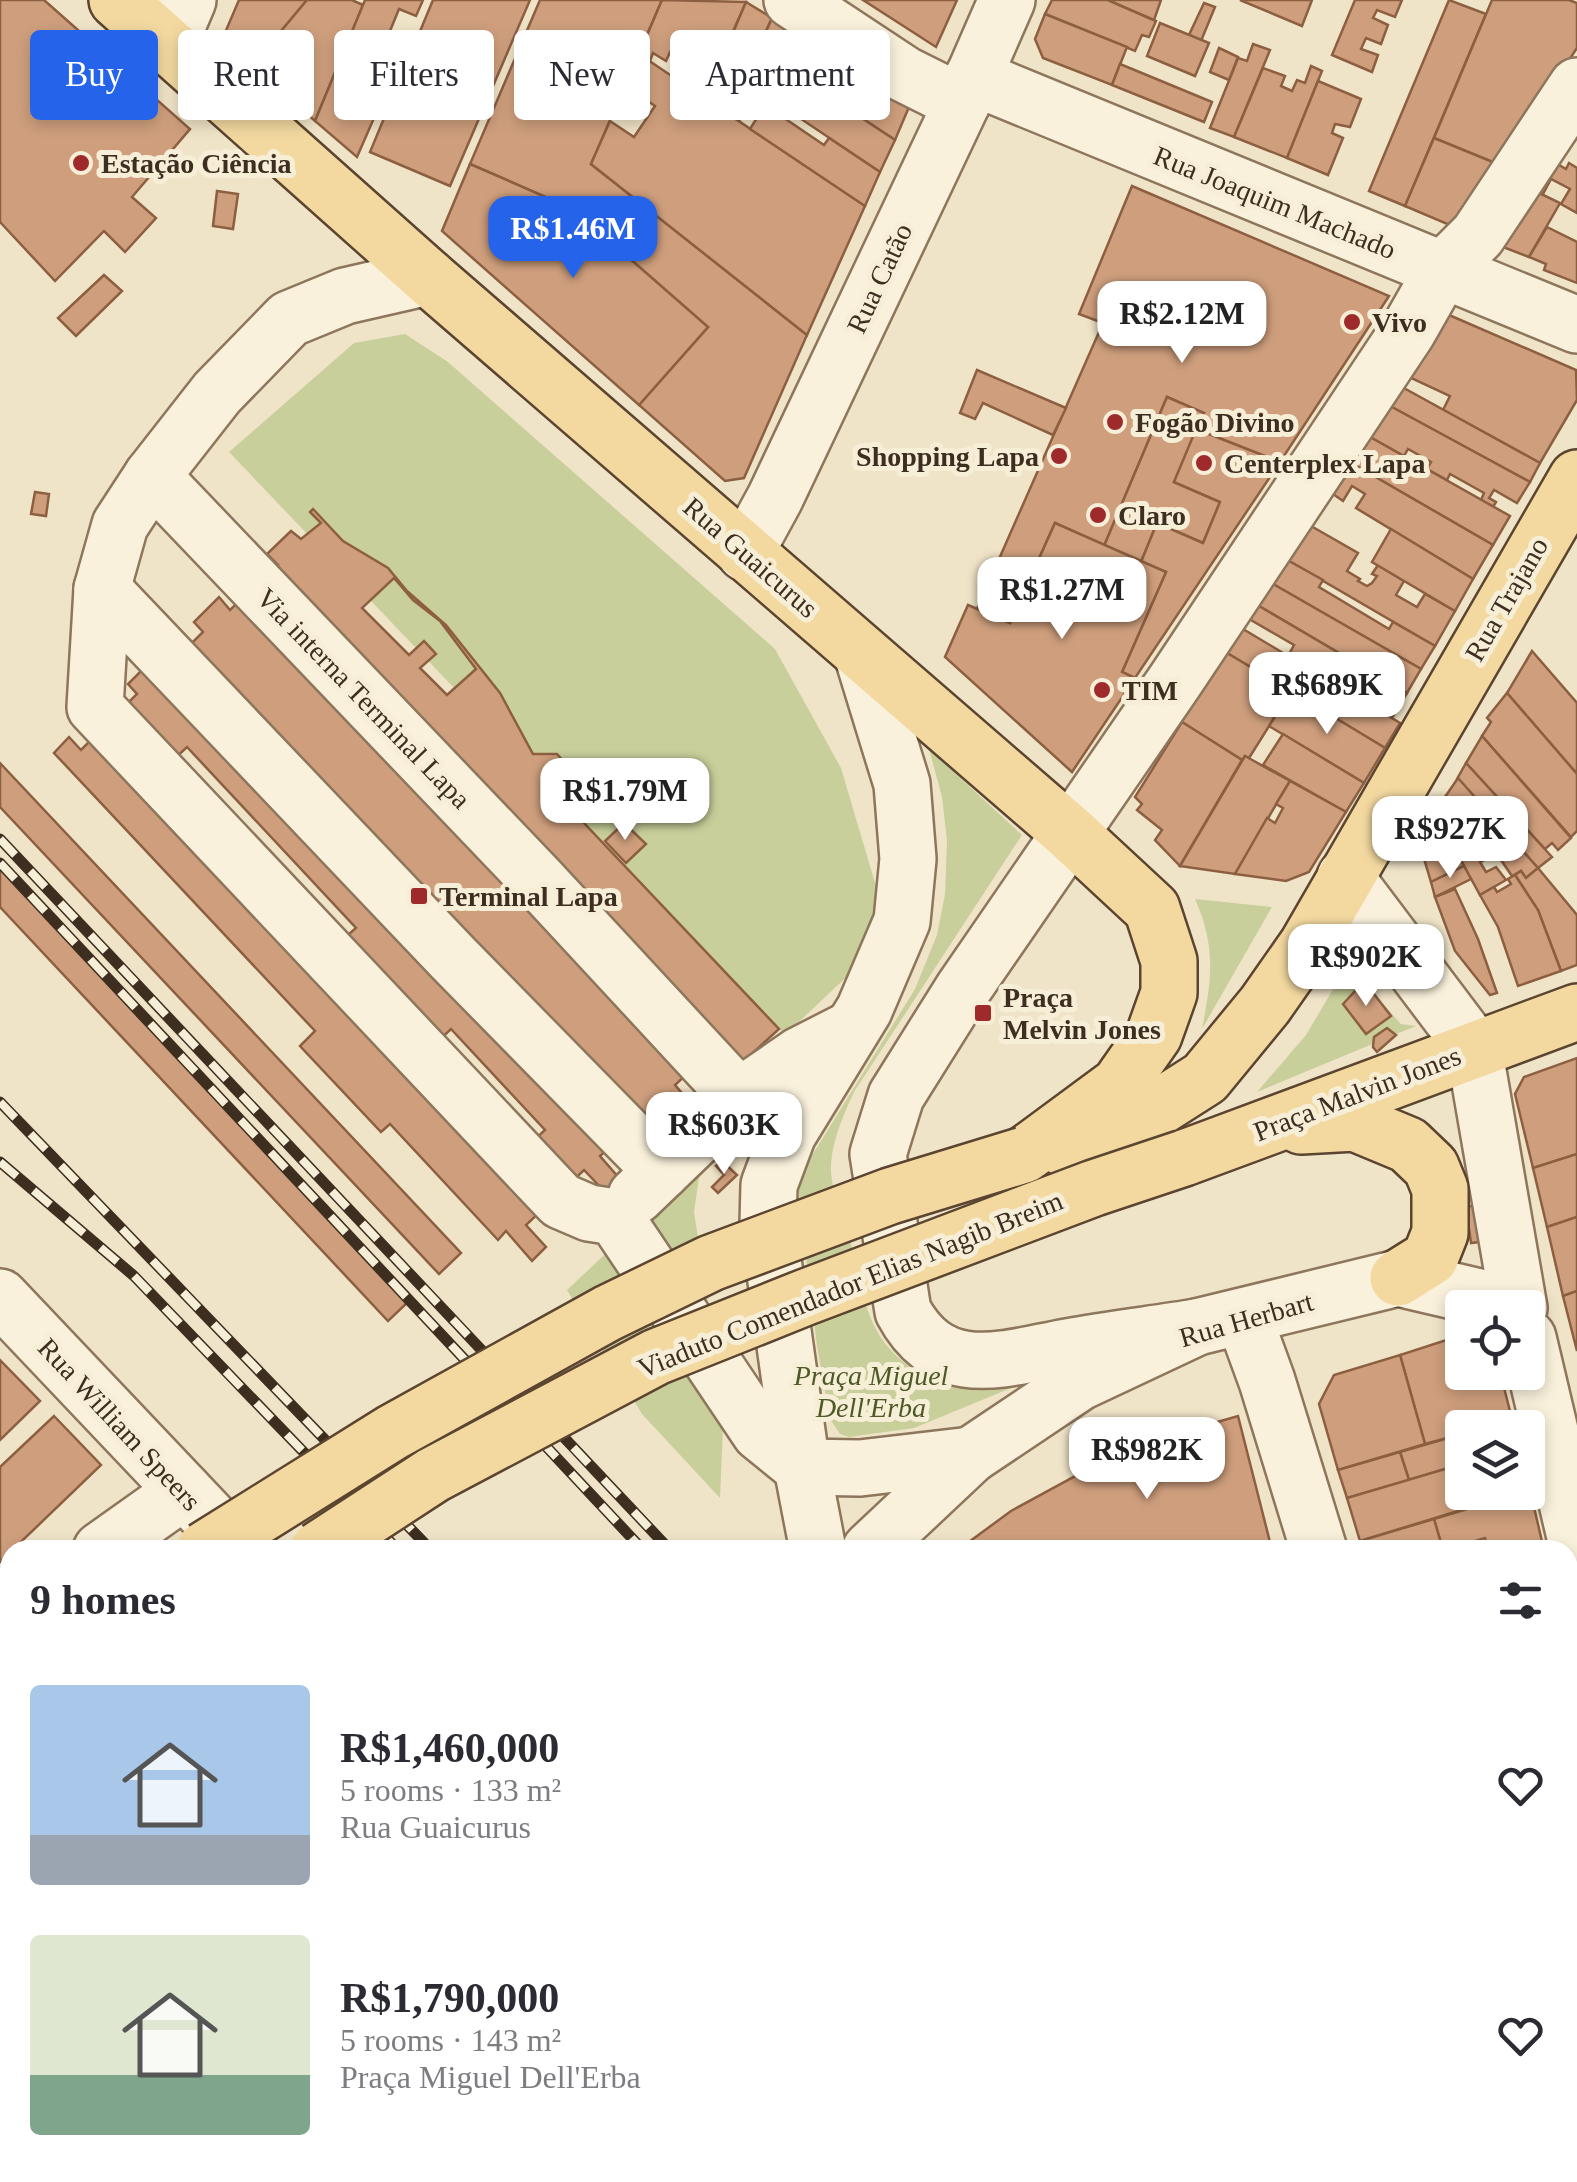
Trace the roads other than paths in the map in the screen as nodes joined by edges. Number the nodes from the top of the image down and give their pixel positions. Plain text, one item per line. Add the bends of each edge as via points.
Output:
1 (117, 0) edge
2 (792, 0) edge
3 (1007, 0) edge
4 (178, 22) edge
5 (1577, 86) edge
6 (967, 90) junction
7 (1442, 271) junction
8 (428, 277) junction
9 (1577, 326) edge
10 (152, 476) junction
11 (1577, 478) edge
12 (744, 554) junction
13 (102, 589) junction
14 (862, 654) junction
15 (1069, 832) junction
16 (1344, 877) junction
17 (1577, 1012) edge
18 (854, 1028) junction
19 (1474, 1048) junction
20 (739, 1097) junction
21 (1268, 1127) junction
22 (1024, 1155) junction
23 (1184, 1158) joint
24 (662, 1171) junction
25 (615, 1217) junction
26 (1398, 1278) junction
27 (1450, 1290) edge
28 (1516, 1290) edge
29 (0, 1297) edge
30 (1221, 1322) junction
31 (1540, 1390) edge
32 (971, 1455) junction
33 (802, 1467) junction
34 (184, 1491) junction
35 (115, 1540) edge
36 (220, 1540) edge
37 (231, 1540) edge
38 (333, 1540) edge
39 (816, 1540) edge
40 (881, 1540) edge
41 (1316, 1540) edge
42 (1576, 1540) edge

1 - 4 main road, Rua Guaicurus
2 - 6 street, Rua Joaquim Machado via 904,74
3 - 6 street, Rua Catão
4 - 8 main road, Rua Guaicurus
5 - 7 street via 1478,236
6 - 7 street, Rua Joaquim Machado
6 - 12 street, Rua Catão
7 - 9 street, Rua Joaquim Machado
7 - 15 street
8 - 10 street via 345,296 289,320 217,393
8 - 12 main road, Rua Guaicurus
10 - 13 street via 120,525
10 - 20 street, Via interna Terminal Lapa
11 - 16 main road, Rua Trajano
12 - 14 main road, Rua Guaicurus
13 - 24 street
13 - 25 street via 95,706 562,1201
14 - 15 main road, Rua Guaicurus
14 - 18 street via 902,784 908,859 902,920
15 - 22 main road, Rua Guaicurus via 1152,909 1169,962 1169,993 1154,1035 1119,1085
15 - 30 street via 896,1096 878,1154 902,1311 912,1329 941,1352 994,1363
16 - 19 street, Praça Malvin Jones
16 - 22 main road via 1284,977 1205,1078 1090,1143
17 - 19 main road
18 - 20 street
18 - 33 street via 788,1134 769,1185 768,1224
19 - 21 main road, Praça Malvin Jones
19 - 28 street
20 - 24 street
21 - 23 main road, Praça Malvin Jones
21 - 26 main road via 1355,1123 1420,1154 1440,1189 1440,1233 1430,1258
22 - 36 main road, Viaduto Comendador Elias Nagib Breim, bridge via 890,1196 694,1271 393,1432
23 - 38 main road, Viaduto Comendador Elias Nagib Breim, bridge via 656,1357 433,1475
24 - 25 street
25 - 33 street via 760,1433
26 - 27 street, Rua Herbart
26 - 30 street, Rua Herbart
29 - 34 street, Rua William Speers
30 - 32 street, Rua Herbart via 1080,1382
30 - 41 street via 1267,1381
31 - 42 street
32 - 33 street via 860,1468
32 - 40 street, Rua Herbart
33 - 39 street
34 - 35 street
34 - 37 street, Rua William Speers

